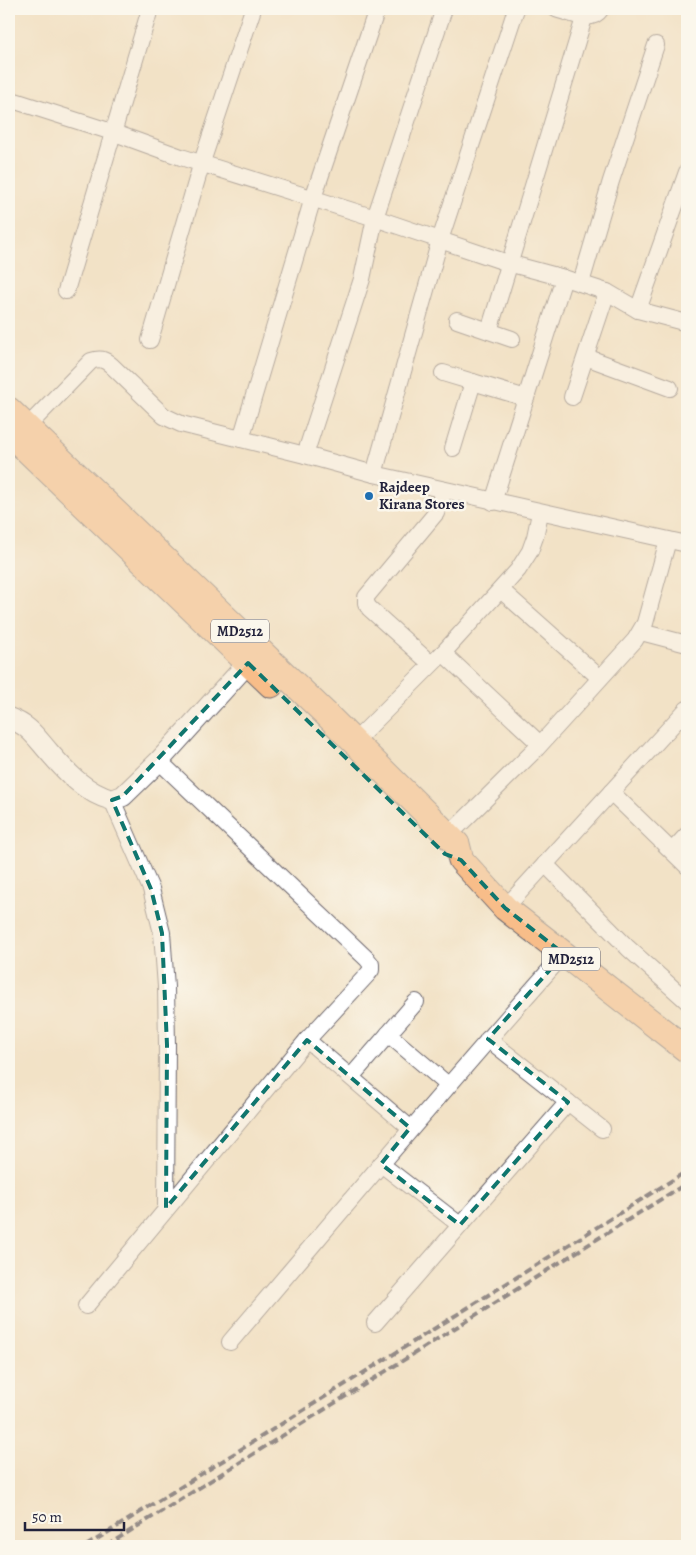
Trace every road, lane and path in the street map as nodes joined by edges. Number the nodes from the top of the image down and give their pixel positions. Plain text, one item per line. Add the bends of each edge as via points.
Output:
1 (150, 9) edge
2 (253, 9) edge
3 (377, 9) edge
4 (444, 9) edge
5 (516, 9) edge
6 (556, 9) edge
7 (601, 9) edge
8 (584, 18) junction
9 (656, 45) dead end
10 (9, 100) edge
11 (112, 132) junction
12 (202, 162) junction
13 (687, 172) edge
14 (314, 198) junction
15 (375, 218) junction
16 (440, 240) junction
17 (508, 263) junction
18 (564, 278) junction
19 (581, 283) junction
20 (66, 290) dead end
21 (607, 292) junction
22 (638, 310) junction
23 (457, 320) dead end
24 (687, 322) edge
25 (489, 331) junction
26 (512, 339) dead end
27 (150, 340) dead end
28 (586, 357) junction
29 (443, 373) dead end
30 (474, 382) junction
31 (670, 388) dead end
32 (572, 397) dead end
33 (526, 398) junction
34 (9, 410) edge
35 (18, 430) edge
36 (241, 439) junction
37 (453, 448) dead end
38 (305, 455) junction
39 (374, 474) junction
40 (444, 490) junction
41 (493, 502) junction
42 (540, 512) junction
43 (668, 540) junction
44 (687, 544) edge
45 (501, 590) junction
46 (641, 632) junction
47 (687, 644) edge
48 (254, 656) junction
49 (437, 658) junction
50 (600, 678) junction
51 (687, 709) edge
52 (9, 718) edge
53 (354, 742) junction
54 (540, 744) junction
55 (159, 760) junction
56 (611, 792) junction
57 (112, 800) junction
58 (687, 835) edge
59 (448, 836) junction
60 (672, 851) junction
61 (461, 860) junction
62 (545, 864) junction
63 (687, 866) edge
64 (505, 908) junction
65 (564, 954) junction
66 (687, 1001) edge
67 (416, 1002) dead end
68 (388, 1034) junction
69 (488, 1039) junction
70 (307, 1040) junction
71 (687, 1050) edge
72 (351, 1078) junction
73 (448, 1085) junction
74 (568, 1102) junction
75 (410, 1128) junction
76 (602, 1129) dead end
77 (381, 1164) junction
78 (166, 1208) junction
79 (460, 1225) junction
80 (86, 1306) dead end
81 (375, 1323) dead end
82 (230, 1342) dead end

1 - 11 street
2 - 12 street
3 - 14 street
4 - 15 street
5 - 16 street
6 - 8 street
7 - 8 street
8 - 17 street
9 - 19 street
10 - 11 street
11 - 12 street
11 - 20 street
12 - 14 street
12 - 27 street
13 - 22 street
14 - 15 street
14 - 36 street
15 - 16 street
15 - 38 street via 362,279
16 - 17 street
16 - 39 street
17 - 18 street
17 - 25 street
18 - 19 street
18 - 33 street
19 - 21 street
21 - 22 street
21 - 28 street
22 - 24 street
23 - 25 street
25 - 26 street
28 - 31 street
28 - 32 street
29 - 30 street
30 - 33 street
30 - 37 street
33 - 41 street
34 - 35 main road, MD2512
35 - 36 street via 98,358 111,365 164,416 199,430
35 - 48 main road, MD2512
36 - 38 street
38 - 39 street
39 - 40 street
40 - 41 street
40 - 49 street via 436,513 366,597 369,608
41 - 42 street
42 - 43 street
42 - 45 street via 530,551
43 - 44 street
43 - 46 street
45 - 49 street
45 - 50 street
46 - 47 street
46 - 50 street
48 - 53 main road, MD2512
48 - 55 street
48 - 61 main road, MD2512 via 344,753 445,854
49 - 53 street
49 - 54 street
50 - 54 street
51 - 56 street
52 - 57 street via 28,727 65,770 90,792
53 - 59 main road, MD2512
54 - 59 street
55 - 57 street via 123,796
55 - 70 street via 370,964 368,974
56 - 60 street
56 - 62 street
57 - 78 street via 152,889 162,934 167,1035
58 - 60 street
59 - 61 main road, MD2512 via 456,844
60 - 63 street
61 - 64 main road, MD2512
62 - 64 street
62 - 66 street via 628,948
64 - 65 main road, MD2512
65 - 69 street
65 - 71 main road, MD2512
67 - 68 street
68 - 72 street
68 - 73 street
69 - 73 street
69 - 74 street
70 - 72 street
70 - 78 street
72 - 75 street
73 - 75 street
74 - 76 street
74 - 79 street
75 - 77 street
77 - 79 street
77 - 82 street
78 - 80 street
79 - 81 street

